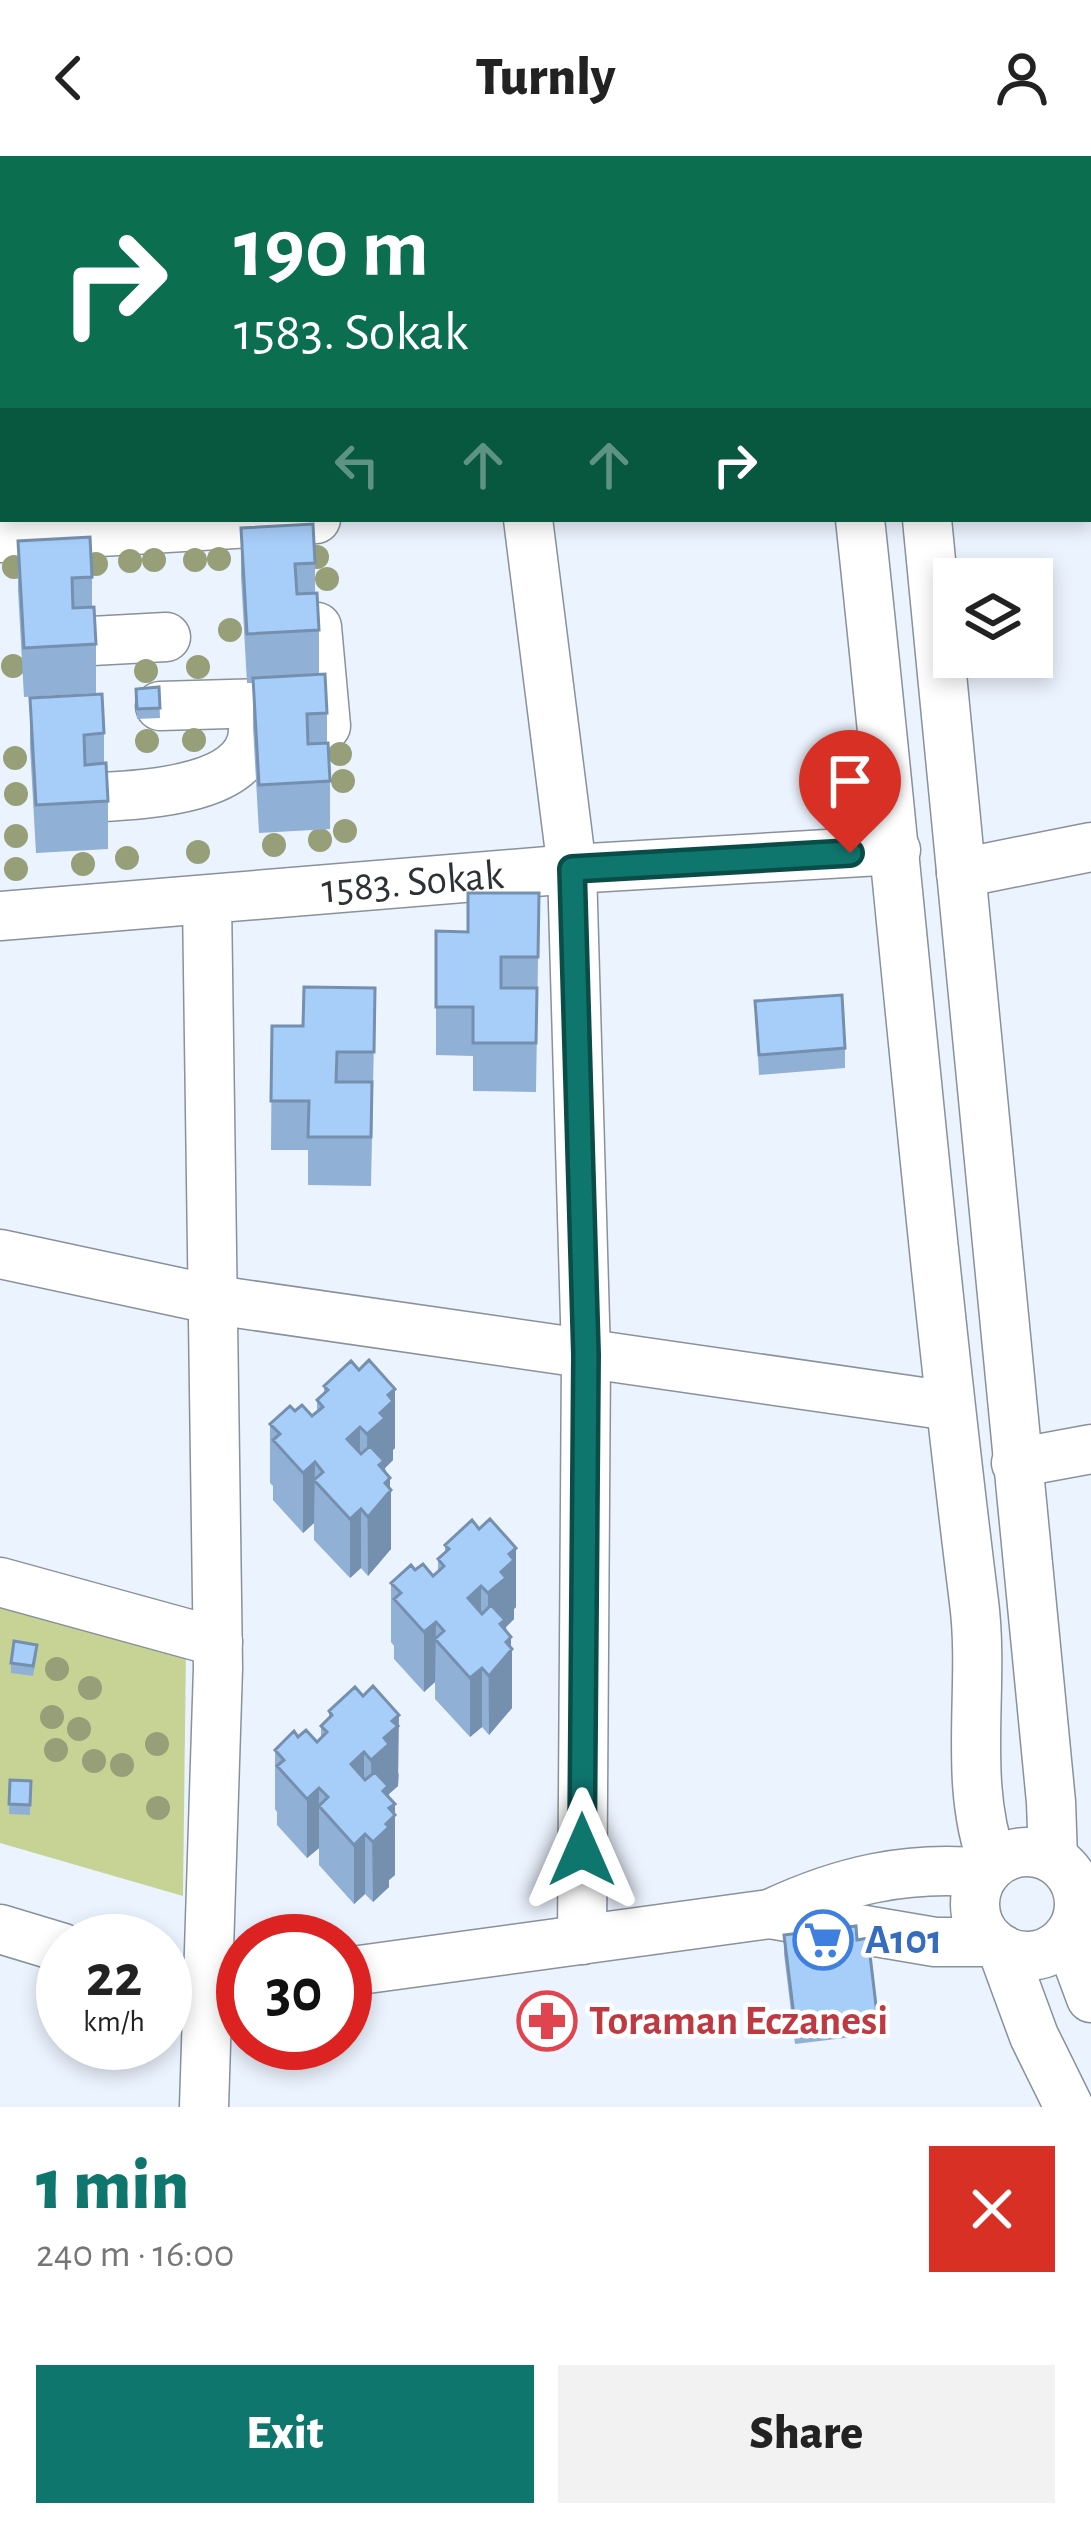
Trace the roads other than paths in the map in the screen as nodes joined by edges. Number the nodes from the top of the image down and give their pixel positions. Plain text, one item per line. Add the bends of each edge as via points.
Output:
1 (266, 522) edge
2 (528, 522) edge
3 (860, 522) edge
4 (927, 522) edge
5 (0, 538) edge
6 (296, 628) edge
7 (166, 637) dead end
8 (73, 642) edge
9 (160, 706) edge
10 (325, 713) junction
11 (328, 779) edge
12 (85, 798) edge
13 (1091, 847) edge
14 (896, 850) junction
15 (572, 869) junction
16 (961, 873) junction
17 (206, 901) junction
18 (0, 916) edge
19 (0, 1254) edge
20 (215, 1300) junction
21 (586, 1355) junction
22 (950, 1406) junction
23 (1091, 1448) edge
24 (1016, 1463) junction
25 (0, 1582) edge
26 (218, 1642) junction
27 (1074, 1894) edge
28 (988, 1910) junction
29 (770, 1913) junction
30 (0, 1929) edge
31 (36, 1940) edge
32 (582, 1940) junction
33 (372, 1968) edge
34 (204, 1986) edge
35 (1091, 1998) edge
36 (204, 2107) edge
37 (1069, 2107) edge

1 - 5 street
2 - 15 street
3 - 14 street
4 - 16 street
6 - 10 street via 317,627
7 - 8 street
9 - 10 street
10 - 11 street
10 - 12 street via 254,730 236,766 174,793
13 - 16 street
14 - 15 street, 1583. Sokak
14 - 22 street
15 - 17 street, 1583. Sokak
15 - 21 street
16 - 24 street
17 - 18 street, 1583. Sokak
17 - 20 street
19 - 20 street
20 - 21 street
20 - 26 street
21 - 22 street
21 - 32 street
22 - 28 street via 977,1621
23 - 24 street
24 - 27 street via 1051,1802
25 - 26 street
26 - 34 street via 214,1888
27 - 28 street via 1037,1955
27 - 28 street via 1041,1853 1016,1852
27 - 35 street
28 - 29 street via 935,1942
28 - 29 street via 940,1868 864,1877
28 - 37 street
29 - 32 street
30 - 31 street
32 - 33 street
34 - 36 street

